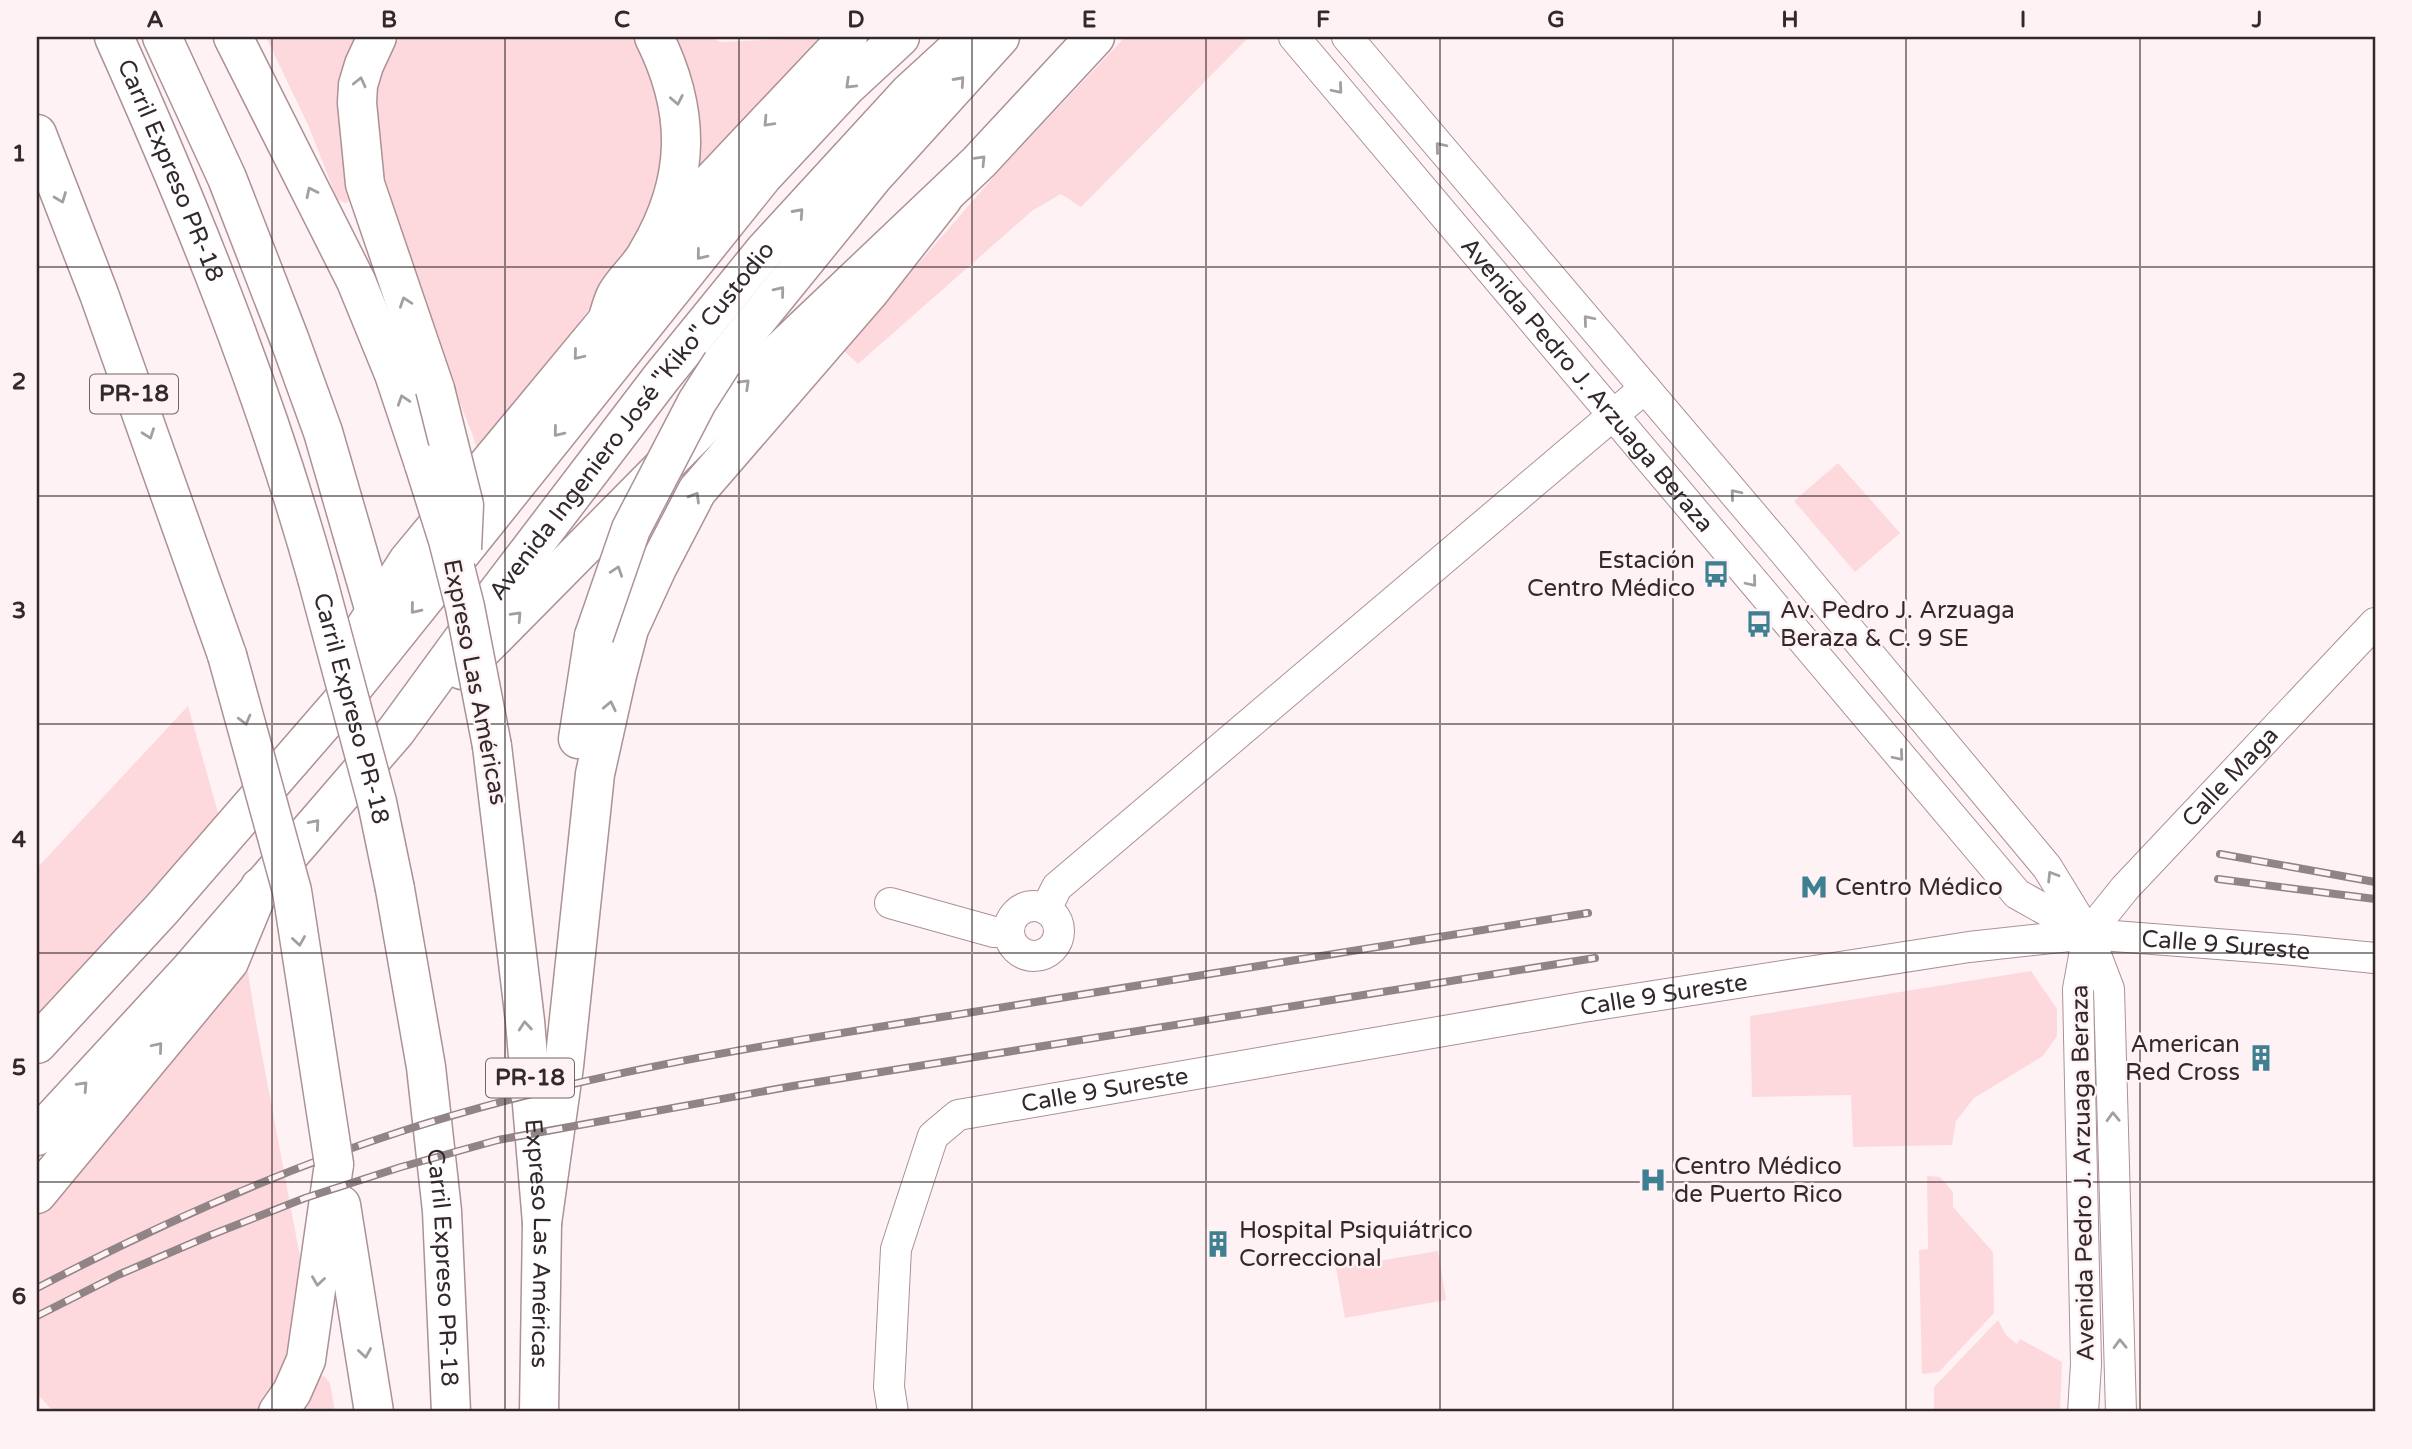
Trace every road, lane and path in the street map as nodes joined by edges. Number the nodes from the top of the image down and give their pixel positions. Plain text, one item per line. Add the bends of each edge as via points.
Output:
1 (114, 37) edge
2 (162, 37) edge
3 (233, 37) edge
4 (377, 37) edge
5 (654, 37) edge
6 (848, 37) edge
7 (900, 37) edge
8 (970, 37) edge
9 (1000, 37) edge
10 (1095, 37) edge
11 (1294, 37) edge
12 (1348, 37) edge
13 (37, 134) edge
14 (943, 198) junction
15 (607, 321) junction
16 (1645, 388) junction
17 (1613, 415) junction
18 (461, 590) junction
19 (2375, 623) edge
20 (380, 629) junction
21 (397, 731) junction
22 (260, 887) junction
23 (890, 903) dead end
24 (1046, 909) junction
25 (1009, 932) junction
26 (2088, 934) junction
27 (2375, 958) edge
28 (37, 1044) edge
29 (564, 1066) junction
30 (37, 1136) edge
31 (334, 1164) junction
32 (37, 1194) edge
33 (542, 1223) junction
34 (278, 1412) edge
35 (374, 1412) edge
36 (451, 1412) edge
37 (539, 1412) edge
38 (893, 1412) edge
39 (2083, 1412) edge
40 (2121, 1412) edge

1 - 36 main road, Carril Expreso PR-18, bridge via 253,373 292,490 377,802 426,1067 439,1185
2 - 20 main road via 227,178 289,338 323,432
18 -> 3 main road, Expreso Las Américas / PR-18, bridge via 394,374 356,281
18 -> 4 main road, bridge via 464,505 435,389 365,184 358,85
5 -> 15 main road via 678,98 682,132 678,174 664,221 647,255 616,295
6 -> 15 main road via 713,180
7 -> 20 main road, Avenida Ingeniero José "Kiko" Custodio via 763,176
21 -> 8 main road, Avenida Ingeniero José "Kiko" Custodio via 661,378 765,250 909,93
29 -> 9 main road, bridge via 567,812 594,636 631,529 722,363 873,177
14 -> 10 main road
11 -> 17 street, Avenida Pedro J. Arzuaga Beraza
16 -> 12 street, Avenida Pedro J. Arzuaga Beraza
13 -> 31 main road, PR-18, bridge via 227,655 292,891
21 -> 14 main road via 488,647 734,395
29 -> 14 main road via 595,774 629,629 697,491 870,291
15 -> 20 main road via 408,561
16 - 17 street
26 -> 16 street, Avenida Pedro J. Arzuaga Beraza via 2047,867
17 - 24 street via 1057,887
17 -> 26 street, Avenida Pedro J. Arzuaga Beraza via 2017,894
33 -> 18 main road, Expreso Las Américas / PR-18, bridge via 525,1021 492,746
19 - 26 street, Calle Maga via 2157,852
20 - 28 main road, Avenida Ingeniero José "Kiko" Custodio via 285,767
22 -> 21 main road, Avenida Ingeniero José "Kiko" Custodio
30 -> 22 main road, Avenida Ingeniero José "Kiko" Custodio
32 -> 22 main road via 229,962
23 - 25 street via 994,932
24 - 25 street via 1021,909
24 - 25 street via 1059,928 1055,946 1047,953 1038,956 1019,951
26 - 27 street, Calle 9 Sureste
26 - 38 street, Calle 9 Sureste via 1969,947 1583,1007 958,1115 933,1136 896,1250 889,1387
26 - 39 street, Avenida Pedro J. Arzuaga Beraza via 2078,989 2086,1364
40 -> 26 street, Avenida Pedro J. Arzuaga Beraza via 2109,989
29 - 33 main road
31 -> 34 main road via 306,1360
31 -> 35 main road, PR-18
33 - 37 main road, Expreso Las Américas / PR-18

